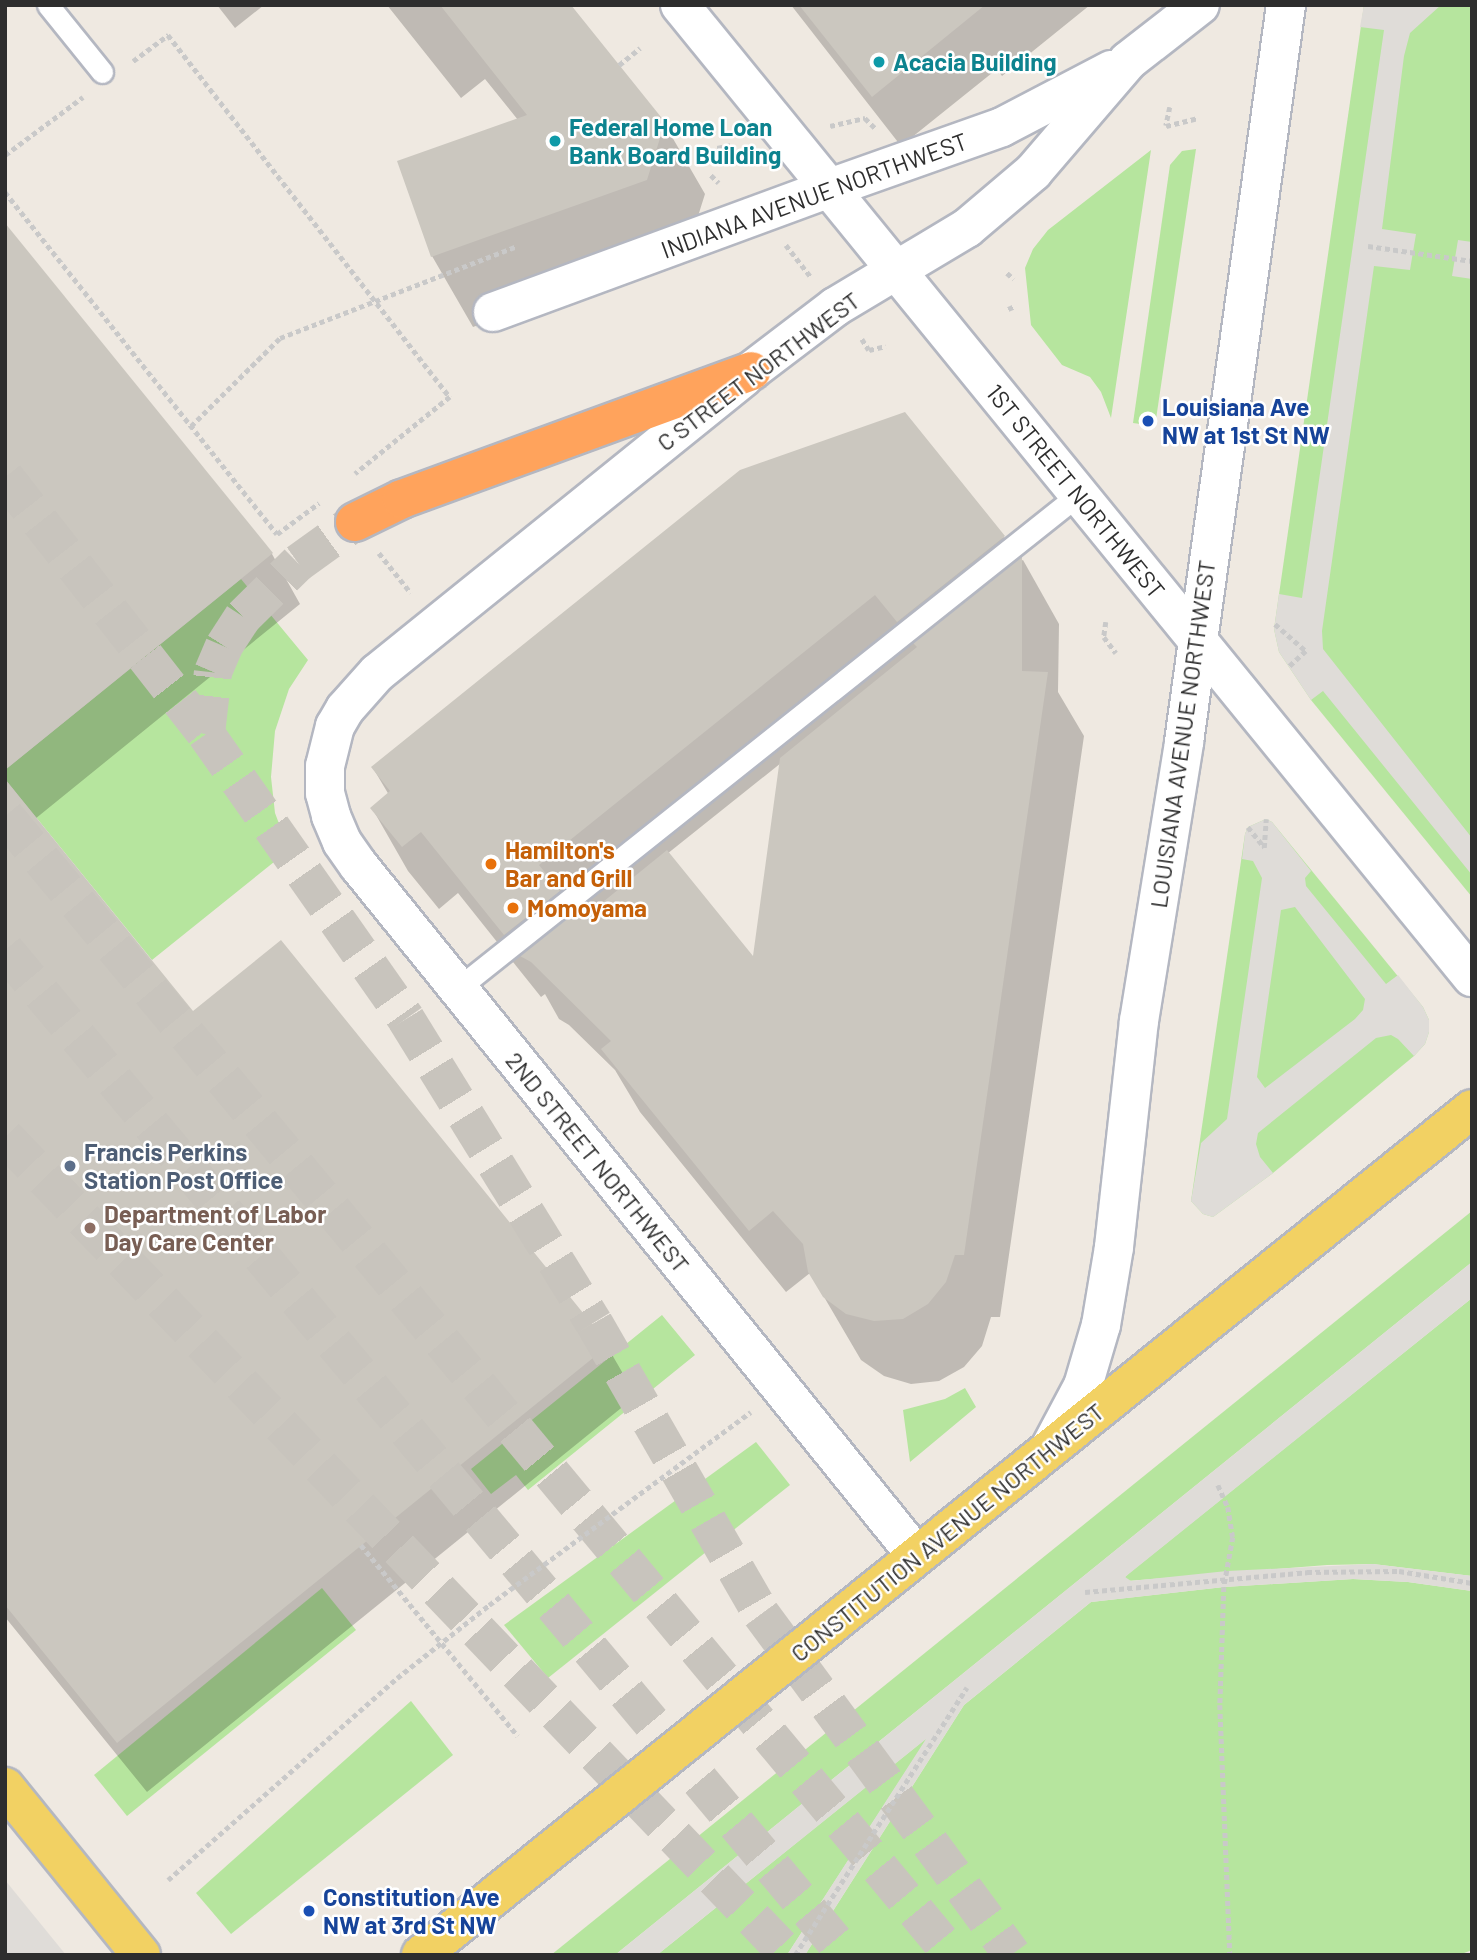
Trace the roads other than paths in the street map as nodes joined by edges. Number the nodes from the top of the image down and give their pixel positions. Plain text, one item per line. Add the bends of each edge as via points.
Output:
1 (48, 5) edge
2 (680, 5) edge
3 (1200, 5) edge
4 (1286, 5) edge
5 (1128, 61) junction
6 (102, 72) dead end
7 (830, 188) junction
8 (897, 270) junction
9 (493, 312) dead end
10 (751, 371) junction
11 (1079, 494) junction
12 (364, 533) tunnel mouth
13 (1197, 640) junction
14 (328, 748) joint
15 (1472, 977) edge
16 (457, 989) junction
17 (1472, 1109) edge
18 (1048, 1453) junction
19 (917, 1556) junction
20 (5, 1787) edge
21 (141, 1955) edge
22 (421, 1955) edge

1 - 6 lane
2 - 7 street, 1ST STREET NORTHWEST
3 - 5 street, C STREET NORTHWEST
4 - 13 street, LOUISIANA AVENUE NORTHWEST
5 - 7 street, INDIANA AVENUE NORTHWEST via 1002,127
5 - 8 street, C STREET NORTHWEST via 1033,173 967,228
7 - 8 street, 1ST STREET NORTHWEST
7 - 9 street, INDIANA AVENUE NORTHWEST
8 - 10 street, C STREET NORTHWEST via 835,307
8 - 11 street, 1ST STREET NORTHWEST
10 - 12 highway via 402,499
10 - 14 street, C STREET NORTHWEST via 377,673 345,709
11 - 13 street, 1ST STREET NORTHWEST
11 - 16 lane
13 - 15 street, 1ST STREET NORTHWEST
13 - 18 street, LOUISIANA AVENUE NORTHWEST via 1139,1021 1101,1325 1083,1386
14 - 16 street, 2ND STREET NORTHWEST via 326,793 342,842
16 - 19 street, 2ND STREET NORTHWEST
17 - 18 main road, CONSTITUTION AVENUE NORTHWEST
18 - 19 main road, CONSTITUTION AVENUE NORTHWEST
19 - 22 main road, CONSTITUTION AVENUE NORTHWEST
20 - 21 main road

